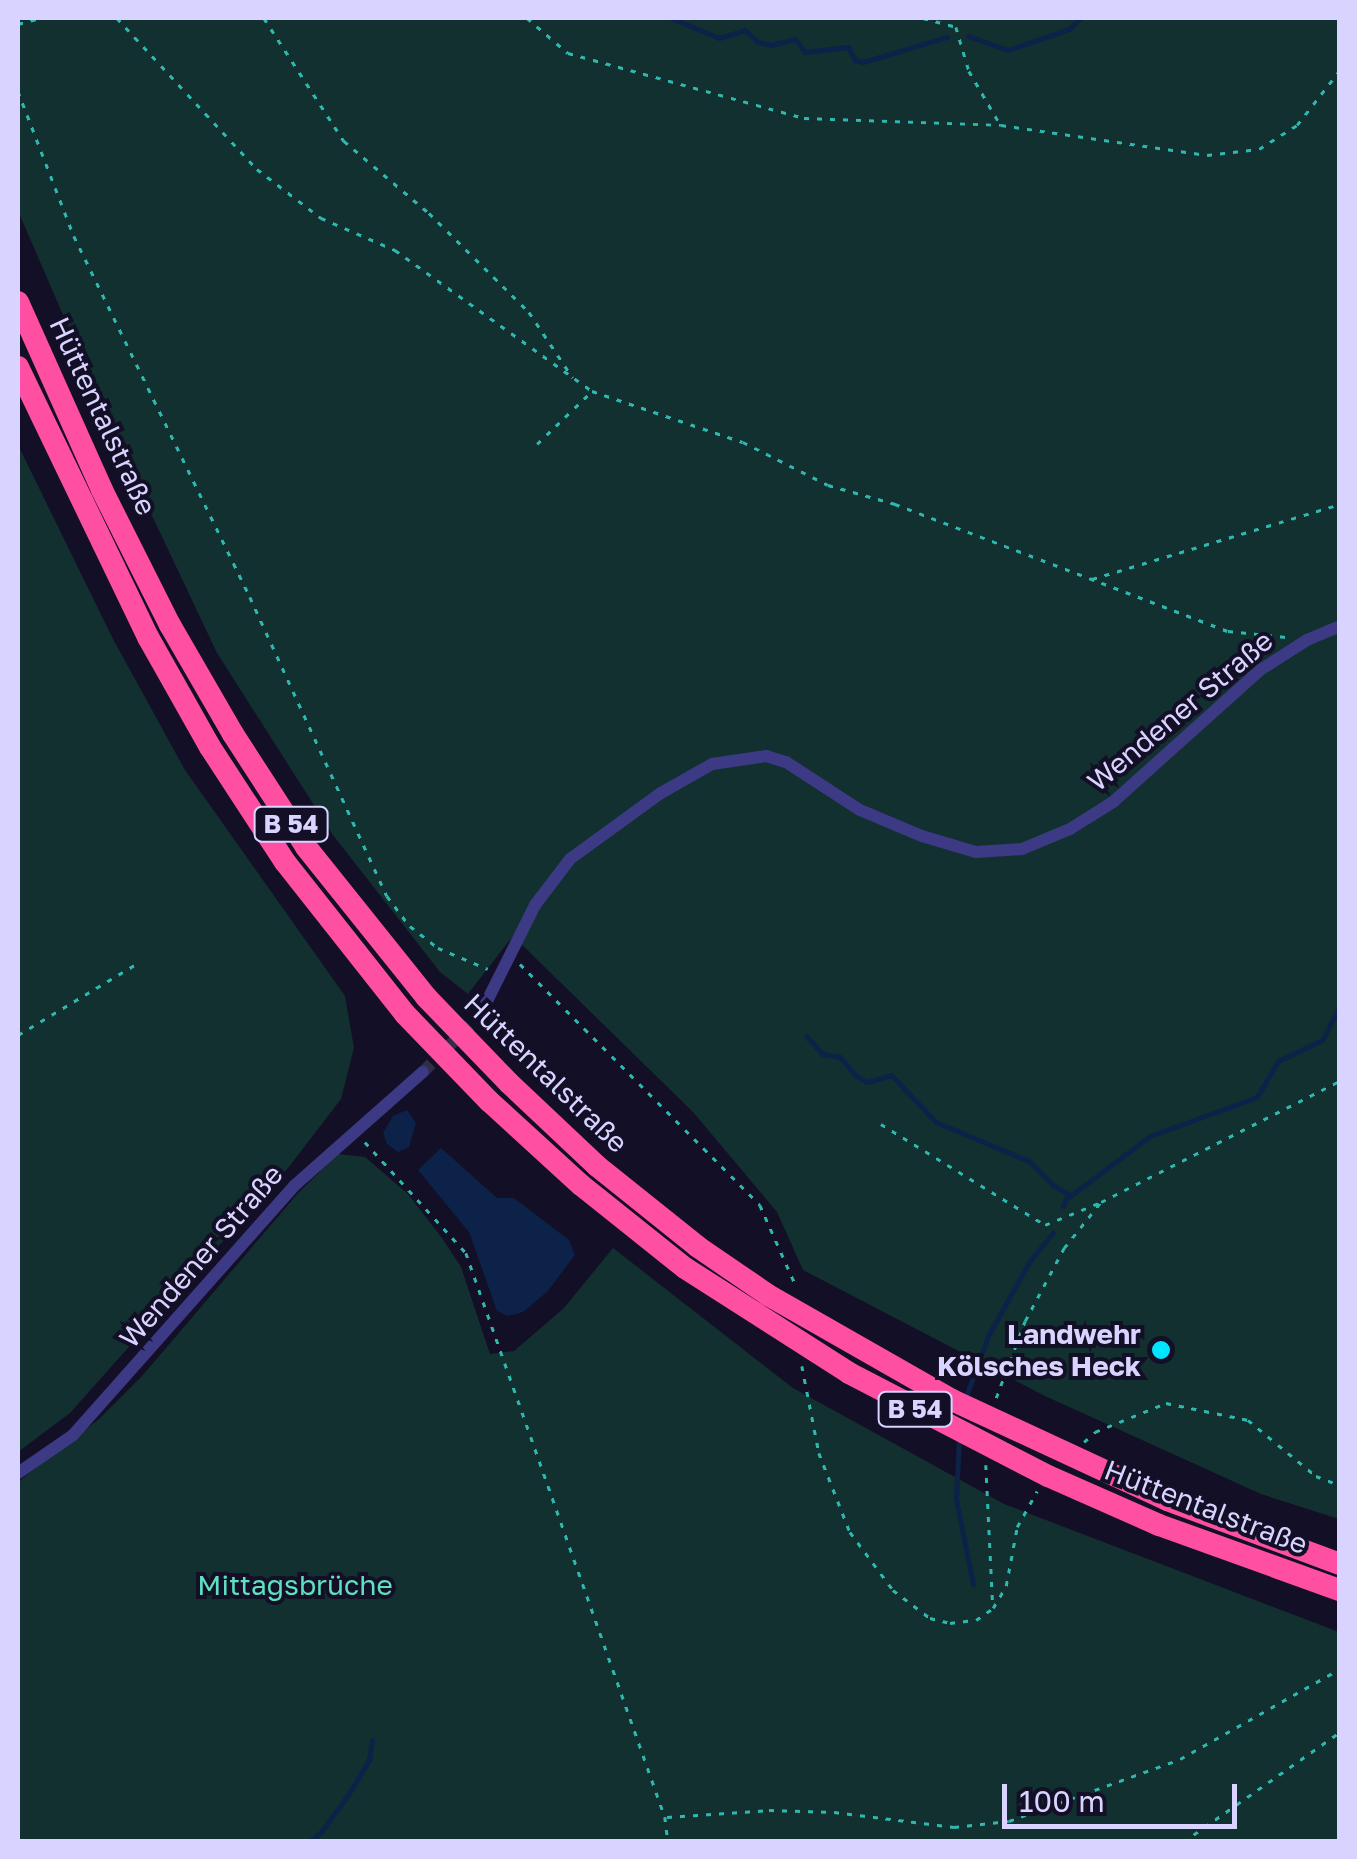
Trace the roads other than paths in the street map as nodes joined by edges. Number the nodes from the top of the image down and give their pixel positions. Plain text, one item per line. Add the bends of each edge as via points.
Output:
1 (18, 302) edge
2 (18, 367) edge
3 (1340, 626) edge
4 (480, 1015) tunnel mouth
5 (423, 1072) tunnel mouth
6 (18, 1473) edge
7 (1340, 1564) edge
8 (1340, 1590) edge

1 - 7 highway, Hüttentalstraße / B 54, bridge via 102,490 232,734 306,847 413,982 509,1083 597,1166 768,1296 1058,1454
2 - 8 highway, Hüttentalstraße / B 54, bridge via 148,637 210,748 285,862 404,1014 489,1100 685,1268 848,1374 1048,1476
3 - 4 street, Wendener Straße via 1260,670 1113,802 1022,849 976,852 922,836 860,810 766,756 712,764 570,860 536,905
5 - 6 street, Wendener Straße via 294,1186 73,1434

